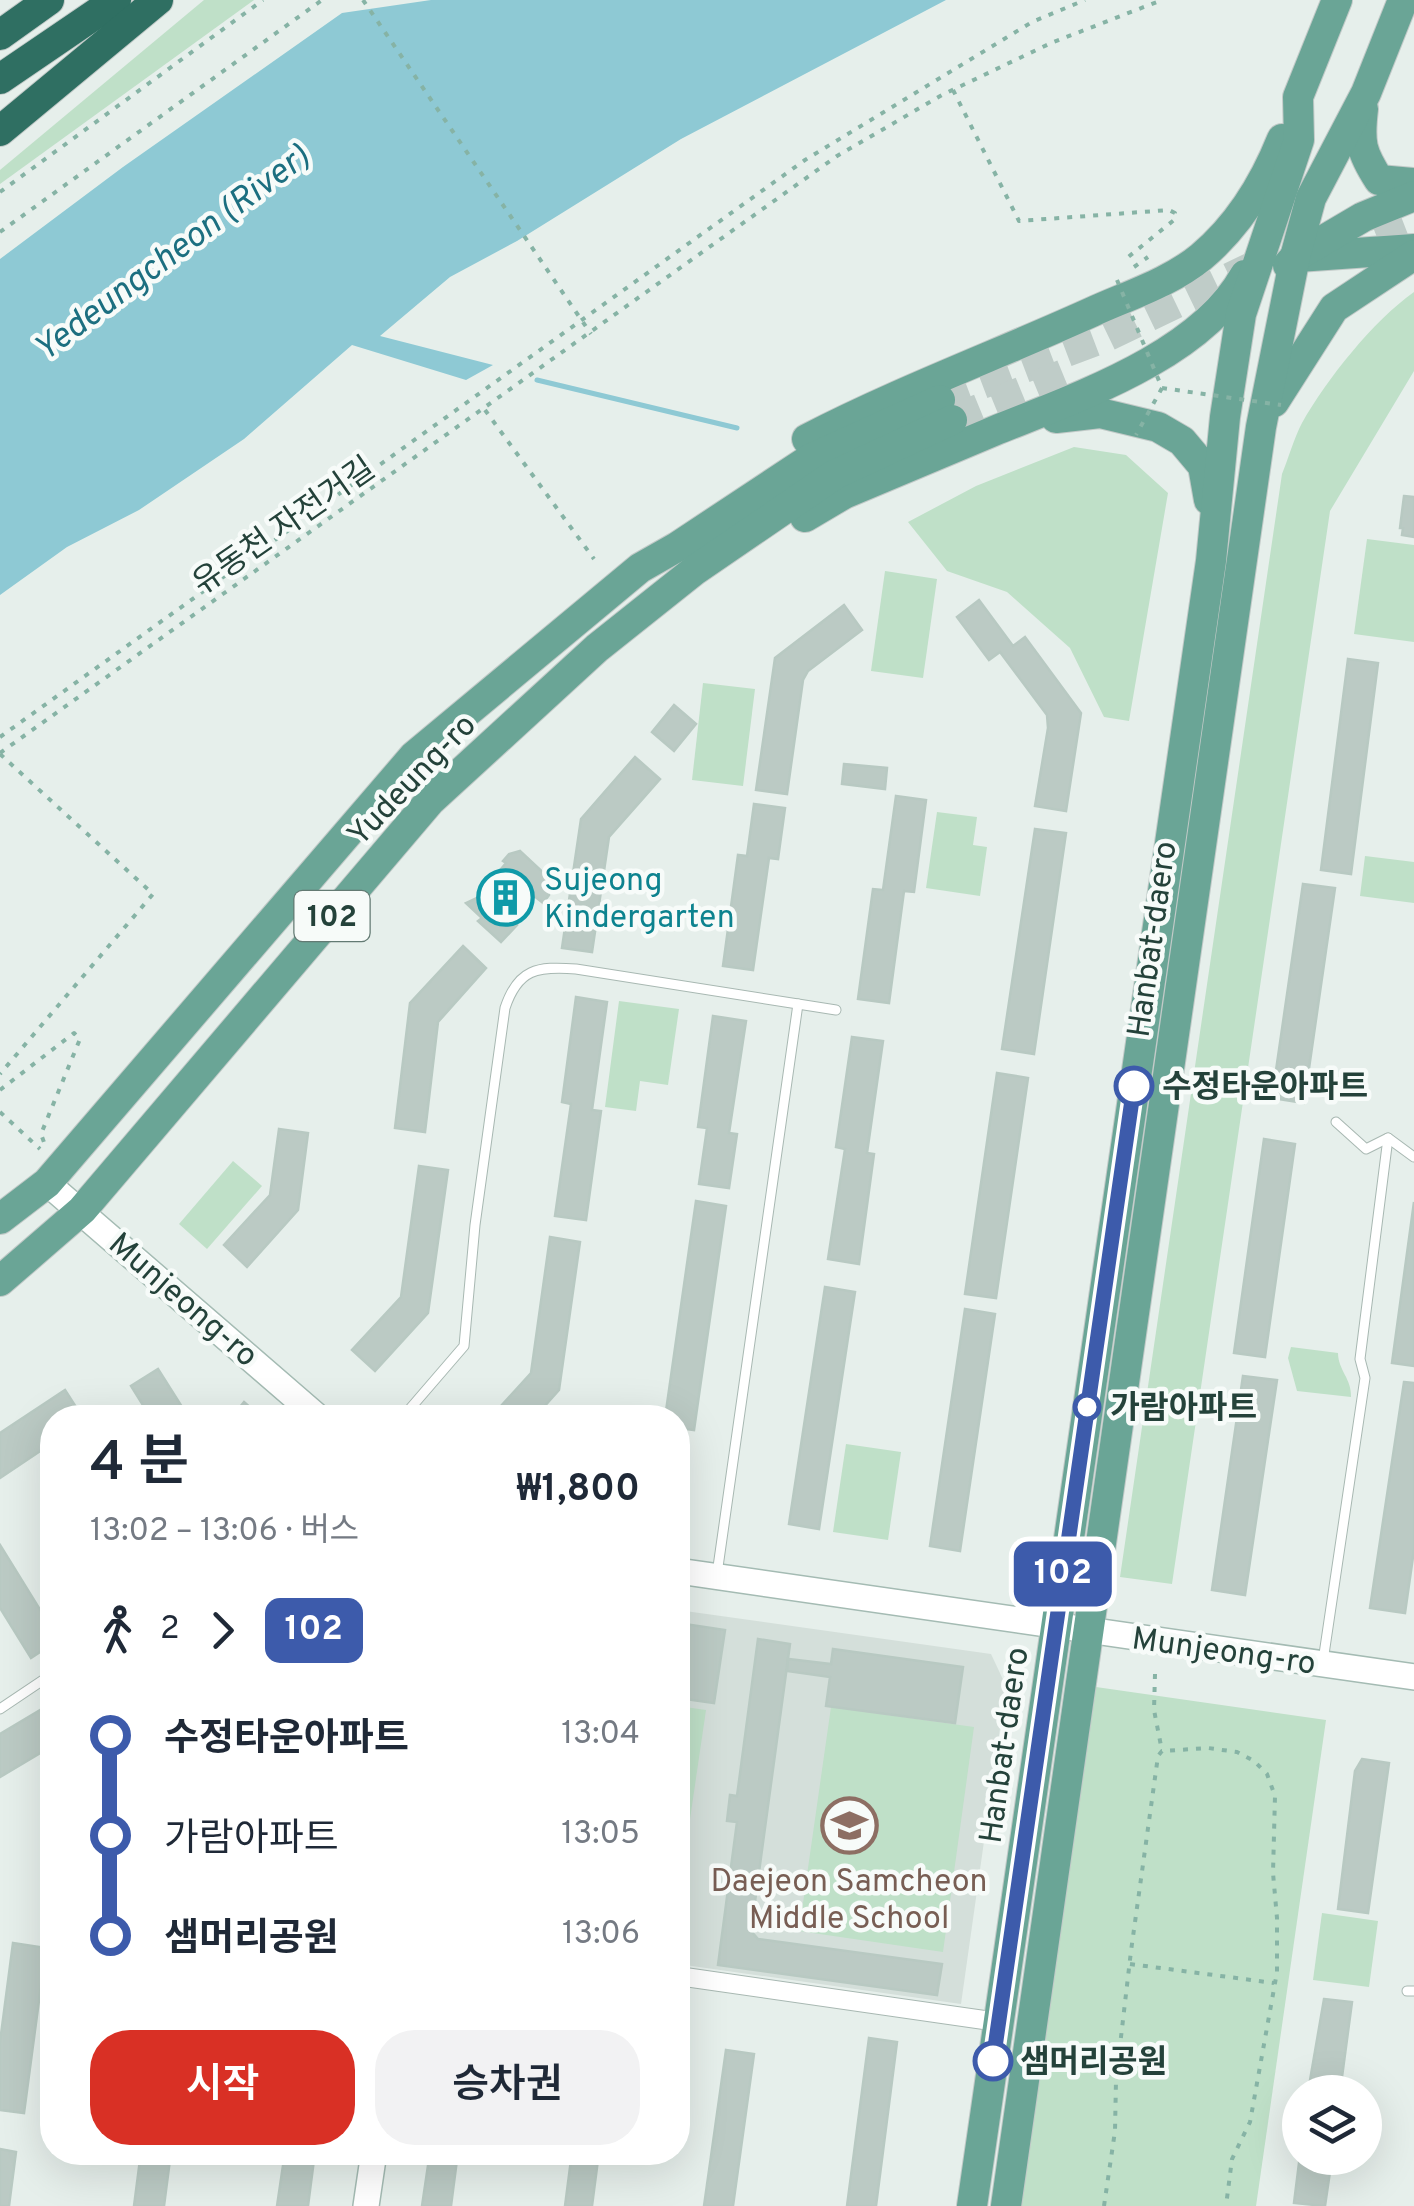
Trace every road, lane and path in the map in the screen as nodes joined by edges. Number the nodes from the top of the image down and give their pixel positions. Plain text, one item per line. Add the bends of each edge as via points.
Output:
1 (49, 0) edge
2 (116, 0) edge
3 (158, 0) edge
4 (264, 0) edge
5 (322, 0) edge
6 (364, 0) edge
7 (1085, 0) edge
8 (1162, 0) edge
9 (1337, 0) edge
10 (1403, 0) edge
11 (0, 35) edge
12 (0, 78) edge
13 (953, 90) junction
14 (1366, 93) junction
15 (1298, 97) junction
16 (0, 131) edge
17 (1414, 183) edge
18 (0, 192) edge
19 (1414, 196) edge
20 (1312, 198) junction
21 (0, 232) edge
22 (1262, 244) junction
23 (1414, 252) edge
24 (1295, 258) junction
25 (1128, 263) dead end
26 (1116, 280) dead end
27 (1241, 314) junction
28 (581, 320) junction
29 (591, 334) junction
30 (1162, 388) junction
31 (485, 409) junction
32 (1271, 416) junction
33 (994, 431) junction
34 (1136, 435) dead end
35 (594, 559) dead end
36 (1211, 560) junction
37 (640, 568) junction
38 (655, 599) junction
39 (0, 737) edge
40 (0, 753) edge
41 (798, 1004) junction
42 (836, 1010) dead end
43 (0, 1074) edge
44 (0, 1090) edge
45 (0, 1112) edge
46 (1336, 1122) dead end
47 (1388, 1138) junction
48 (1414, 1157) edge
49 (47, 1183) junction
50 (82, 1210) junction
51 (0, 1220) edge
52 (0, 1281) edge
53 (304, 1405) edge
54 (413, 1405) edge
55 (690, 1572) edge
56 (717, 1576) junction
57 (1056, 1625) junction
58 (1088, 1630) junction
59 (1323, 1664) junction
60 (1155, 1674) dead end
61 (1414, 1677) edge
62 (40, 1682) edge
63 (0, 1708) edge
64 (1162, 1751) junction
65 (1130, 1964) junction
66 (690, 1978) edge
67 (1275, 1984) junction
68 (998, 2022) junction
69 (1058, 2066) dead end
70 (1116, 2075) junction
71 (372, 2165) edge
72 (366, 2206) edge
73 (972, 2206) edge
74 (1006, 2206) edge
75 (1104, 2206) edge
76 (1226, 2206) edge

1 - 11 highway
2 - 12 highway
3 - 16 highway
4 - 18 path
5 - 21 path
6 - 28 path
7 - 28 path via 1032,22 822,150
8 - 13 path, 유동천 자전거길
9 - 15 main road, Hanbat-daero
10 - 14 main road, Hanbat-daero
13 - 25 path via 1019,222 1175,213
13 - 29 path, 유동천 자전거길 via 838,156
14 - 17 main road via 1362,154 1378,180
14 - 20 main road, Hanbat-daero
15 - 22 main road, Hanbat-daero via 1299,140
15 - 37 main road via 1269,170 1241,216 1199,259 1036,338 874,404 796,446 716,497 662,540
19 - 24 main road
20 - 22 main road
20 - 24 main road, Hanbat-daero
22 - 24 main road
22 - 27 main road, Hanbat-daero
22 - 33 main road, 102 via 1238,288 1208,320 1153,360
23 - 24 main road
23 - 32 main road via 1334,308 1282,387
24 - 27 main road
24 - 32 main road, Hanbat-daero
26 - 30 path, bridge
27 - 36 main road, Hanbat-daero
28 - 29 path
28 - 39 path
29 - 31 path, 유동천 자전거길
30 - 32 path, bridge
30 - 34 path, bridge
31 - 35 path
31 - 40 path, 유동천 자전거길
32 - 58 main road, Hanbat-daero
33 - 36 main road via 1100,413 1158,427 1203,466
33 - 38 main road, 102 via 844,494 692,590
36 - 57 main road, Hanbat-daero
37 - 38 main road, Yudeung-ro via 810,458 946,410 834,475
37 - 49 main road, Yudeung-ro / 102 via 414,756
38 - 50 main road, Yudeung-ro / 102 via 430,801
40 - 43 path via 153,894
41 - 42 lane
41 - 54 lane via 576,968 539,969 518,980 505,1008 464,1346
41 - 56 lane
44 - 45 path via 74,1033 80,1039 41,1134 42,1147
46 - 47 lane via 1366,1149
47 - 48 lane
47 - 59 lane via 1360,1358 1366,1378
49 - 50 main road, Munjeong-ro
49 - 51 main road, Yudeung-ro / 102
50 - 52 main road, Yudeung-ro / 102
50 - 53 main road, Munjeong-ro
55 - 56 main road, Munjeong-ro
56 - 57 main road, Munjeong-ro
57 - 58 main road, Munjeong-ro
57 - 68 main road, Hanbat-daero
58 - 59 main road, Munjeong-ro
58 - 74 main road, Hanbat-daero
59 - 61 main road, Munjeong-ro
60 - 64 path
62 - 63 lane
64 - 65 path
64 - 67 path via 1237,1752 1267,1774 1275,1796
65 - 67 path
65 - 70 path
66 - 68 street
67 - 76 path via 1250,2122 1232,2160
68 - 73 main road, Hanbat-daero
69 - 70 path
70 - 75 path
71 - 72 main road

